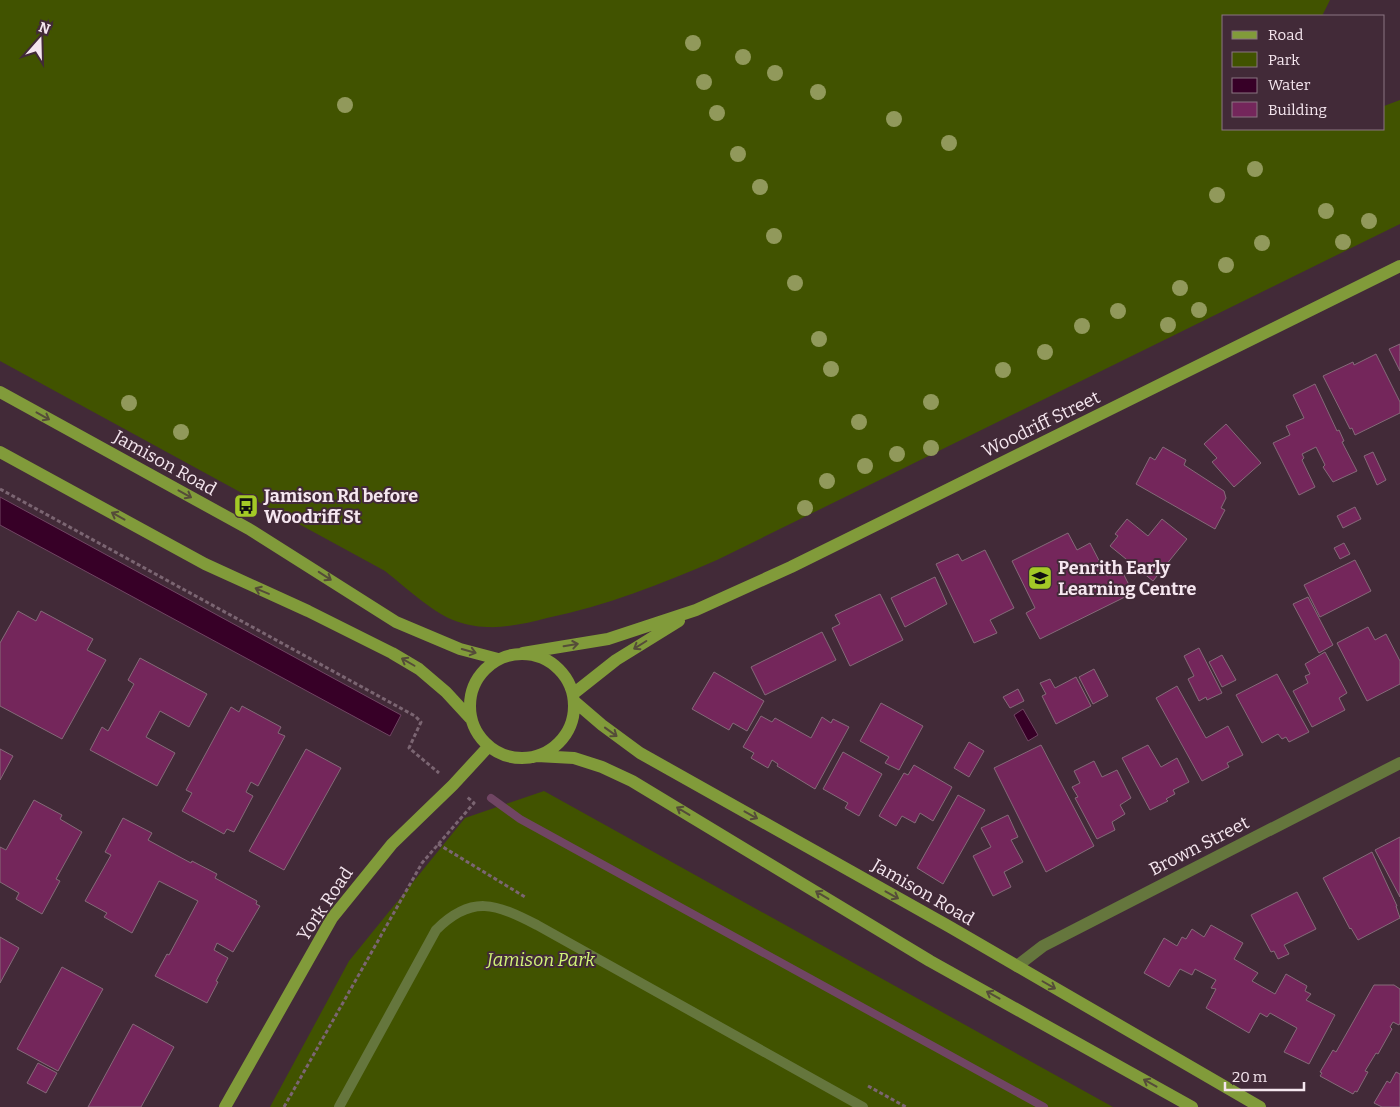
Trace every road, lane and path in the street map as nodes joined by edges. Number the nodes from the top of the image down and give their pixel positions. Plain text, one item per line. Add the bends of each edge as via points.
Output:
1 (1400, 266) edge
2 (0, 392) edge
3 (0, 452) edge
4 (0, 489) edge
5 (696, 610) junction
6 (522, 653) junction
7 (498, 659) junction
8 (574, 698) junction
9 (470, 718) junction
10 (488, 747) junction
11 (409, 748) dead end
12 (538, 756) junction
13 (1400, 763) edge
14 (474, 803) dead end
15 (1017, 966) junction
16 (225, 1107) edge
17 (284, 1107) edge
18 (339, 1107) edge
19 (863, 1107) edge
20 (1192, 1107) edge
21 (1260, 1107) edge

1 - 5 main road, Woodriff Street via 791,567
2 -> 7 main road, Jamison Road via 249,529 396,622 460,649
9 -> 3 main road via 419,669 392,653 308,610 205,564
4 - 11 path via 415,716 421,722
6 -> 5 main road, Woodriff Street via 608,639
5 -> 8 main road, Woodriff Street via 616,660
6 - 7 main road
6 - 8 main road via 540,657 556,666 568,680
7 - 9 main road via 488,664 476,678 468,707
8 - 12 main road via 572,723 565,736 553,749
8 -> 15 main road, Jamison Road via 602,725 640,753
9 - 10 main road via 480,739
10 - 12 main road via 503,756
10 - 16 main road, York Road via 392,844 332,918
20 -> 12 main road via 930,960 632,781 574,758
13 - 15 street, Brown Street via 1043,946
14 - 17 path via 422,863
15 -> 21 main road, Jamison Road
18 - 19 lane via 436,930 458,912 484,905 528,921

